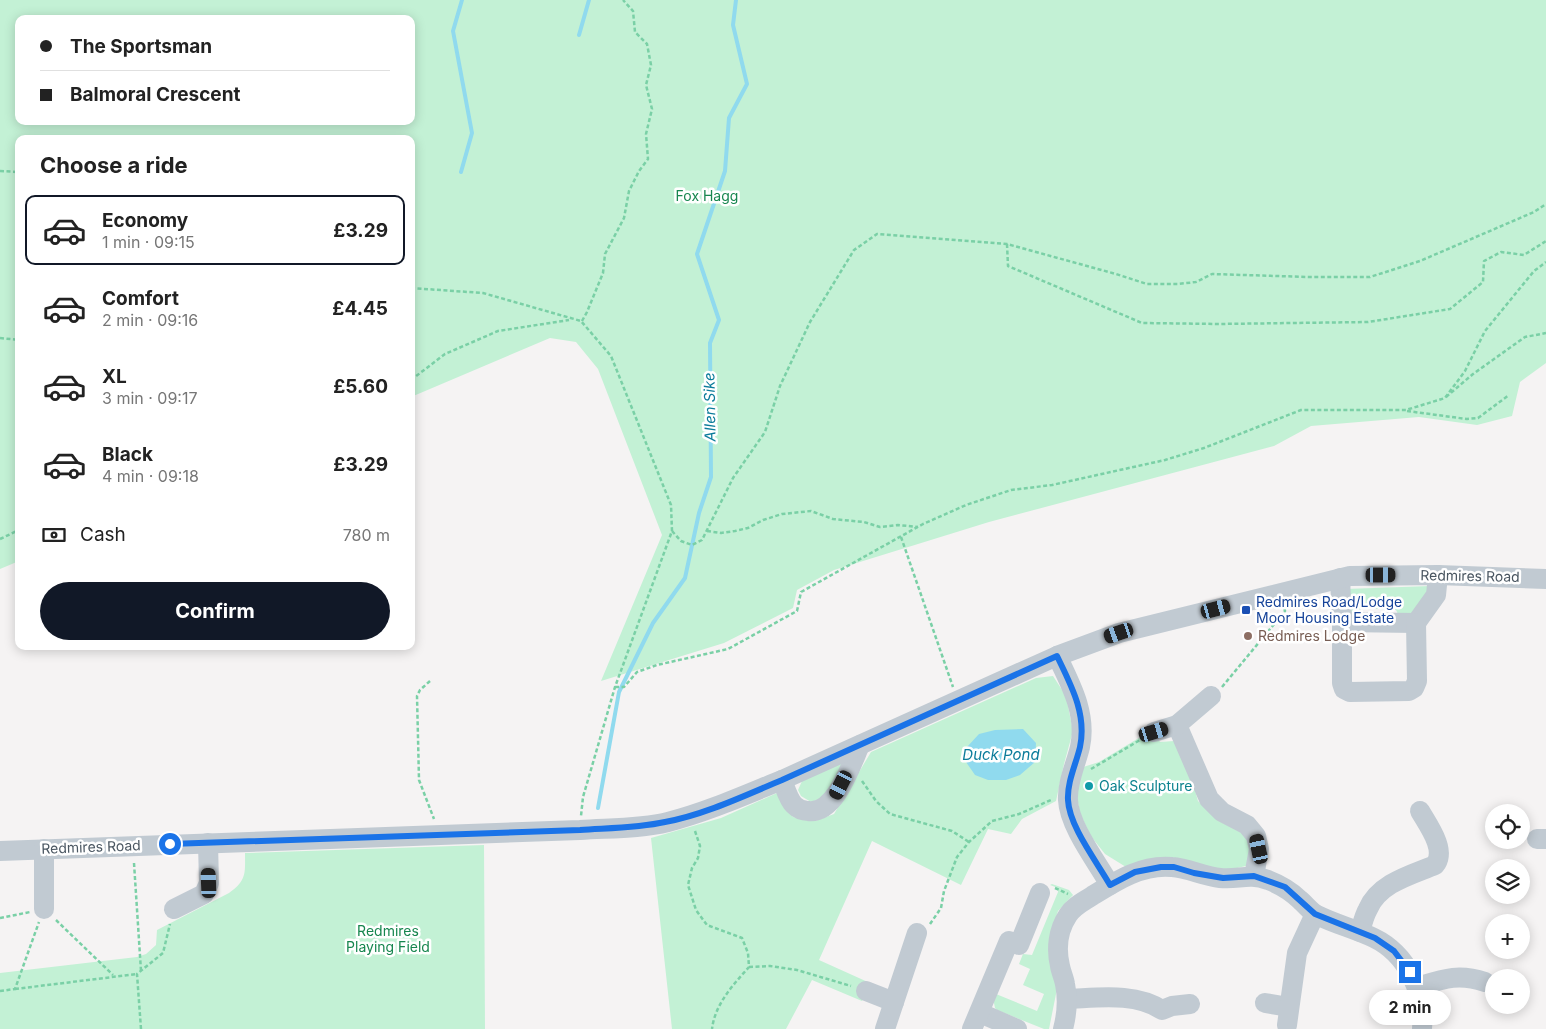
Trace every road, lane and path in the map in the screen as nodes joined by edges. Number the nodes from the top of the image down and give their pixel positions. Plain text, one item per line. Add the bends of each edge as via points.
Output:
1 (623, 0) edge
2 (0, 170) edge
3 (15, 172) edge
4 (1546, 204) edge
5 (1546, 241) edge
6 (1007, 244) junction
7 (1546, 262) edge
8 (415, 288) edge
9 (570, 319) junction
10 (581, 321) junction
11 (1546, 333) edge
12 (0, 338) edge
13 (15, 340) edge
14 (415, 377) edge
15 (1509, 395) dead end
16 (1445, 398) junction
17 (1406, 410) junction
18 (919, 527) junction
19 (707, 531) junction
20 (15, 532) edge
21 (672, 532) junction
22 (901, 538) junction
23 (0, 540) edge
24 (1438, 575) junction
25 (1340, 578) junction
26 (1546, 578) edge
27 (1283, 592) junction
28 (1342, 622) junction
29 (1416, 623) junction
30 (1057, 656) junction
31 (430, 681) dead end
32 (615, 686) junction
33 (1211, 696) joint
34 (957, 700) junction
35 (1177, 725) junction
36 (1154, 732) joint
37 (857, 751) junction
38 (1073, 769) junction
39 (782, 780) junction
40 (1069, 791) junction
41 (1420, 811) dead end
42 (690, 815) junction
43 (580, 830) junction
44 (437, 835) junction
45 (969, 842) junction
46 (208, 843) junction
47 (133, 846) junction
48 (44, 849) junction
49 (0, 851) edge
50 (1254, 876) junction
51 (1110, 885) junction
52 (1040, 893) joint
53 (1080, 903) junction
54 (44, 909) junction
55 (174, 909) joint
56 (1315, 914) junction
57 (0, 918) edge
58 (1360, 932) junction
59 (917, 933) joint
60 (749, 967) junction
61 (141, 971) junction
62 (137, 974) junction
63 (114, 976) junction
64 (1485, 982) dead end
65 (1417, 987) junction
66 (16, 989) junction
67 (0, 991) edge
68 (866, 992) joint
69 (1067, 1000) junction
70 (894, 1002) junction
71 (1266, 1003) dead end
72 (1190, 1004) dead end
73 (976, 1021) edge
74 (141, 1029) edge
75 (712, 1029) edge
76 (886, 1029) edge
77 (1017, 1029) edge
78 (1063, 1029) edge
79 (1422, 1029) edge

1 - 10 path via 633,11 635,32 647,44 651,65 646,85 652,109 646,134 648,159 629,191 624,218 605,254 603,272
2 - 3 path
4 - 6 path via 1420,261 1370,277 1212,274 1196,282 1146,284
5 - 6 path via 1524,255 1501,252 1484,261 1484,282 1450,309 1368,322 1218,324 1142,323 1008,266
6 - 19 path via 876,234 854,250 810,322 780,386 765,432 733,478
7 - 16 path via 1534,271 1484,332 1466,371
8 - 9 path via 483,293
9 - 10 path
9 - 14 path via 498,331 444,354
10 - 21 path via 611,356 671,506
11 - 16 path via 1525,337
12 - 13 path
15 - 17 path via 1478,418
16 - 17 path
17 - 18 path via 1302,410 1165,460 1052,485 1012,490 966,505
18 - 19 path via 880,527 811,512 782,514 735,531
18 - 22 path
19 - 21 path via 702,540 692,545 681,541
20 - 23 path
21 - 32 path
22 - 32 path via 801,592 797,611 728,649 657,665 637,672 624,687
22 - 34 path
24 - 25 street, Redmires Road
24 - 26 street, Redmires Road
24 - 29 street via 1436,595
25 - 27 street, Redmires Road
25 - 28 street
27 - 30 street, Redmires Road via 1119,633
27 - 33 path via 1285,611 1224,686
28 - 29 street
28 - 29 street via 1342,683 1350,692 1409,691 1414,688 1417,680
30 - 34 street, Redmires Road
30 - 38 street via 1080,710 1080,747
31 - 44 path via 417,696 418,780
32 - 43 path via 582,798
33 - 35 street
34 - 37 street, Redmires Road
35 - 36 street
35 - 50 street via 1209,799 1222,812 1247,825 1256,836 1259,849
36 - 38 path via 1094,768
37 - 39 street, Redmires Road
37 - 39 street via 834,799 814,812 792,804
37 - 45 path via 858,774 876,801 890,814 952,831
38 - 40 street
39 - 42 street, Redmires Road
40 - 45 path via 1019,814 992,821
40 - 51 street via 1067,799 1074,825
41 - 58 street via 1435,838 1444,868 1435,865 1377,894
42 - 43 street, Redmires Road via 642,826
42 - 60 path via 700,846 688,885 696,910 707,926 742,938
43 - 44 street, Redmires Road
44 - 46 street, Redmires Road
45 - 59 path via 953,866 941,908 927,928
46 - 47 street, Redmires Road
46 - 55 street via 209,883 204,894
47 - 48 street, Redmires Road
47 - 61 path
48 - 49 street, Redmires Road
48 - 54 street
50 - 51 street via 1223,878 1161,867 1135,872
50 - 56 street via 1285,887
51 - 53 street
52 - 53 path via 1052,887
52 - 73 street via 1019,945 1009,941
53 - 69 street via 1068,915 1057,949
54 - 57 path
54 - 63 path
54 - 66 path
55 - 61 path via 163,953
56 - 58 street
56 - 71 street via 1297,953 1288,1016
58 - 65 street via 1394,951
59 - 70 street
60 - 68 path via 797,970
60 - 75 path via 722,1000
61 - 62 path
62 - 63 path
62 - 74 path
63 - 66 path
64 - 65 street via 1460,976
65 - 79 street
66 - 67 path
68 - 70 street
69 - 72 street via 1131,999 1162,1010
69 - 78 street
70 - 76 street
73 - 77 street

